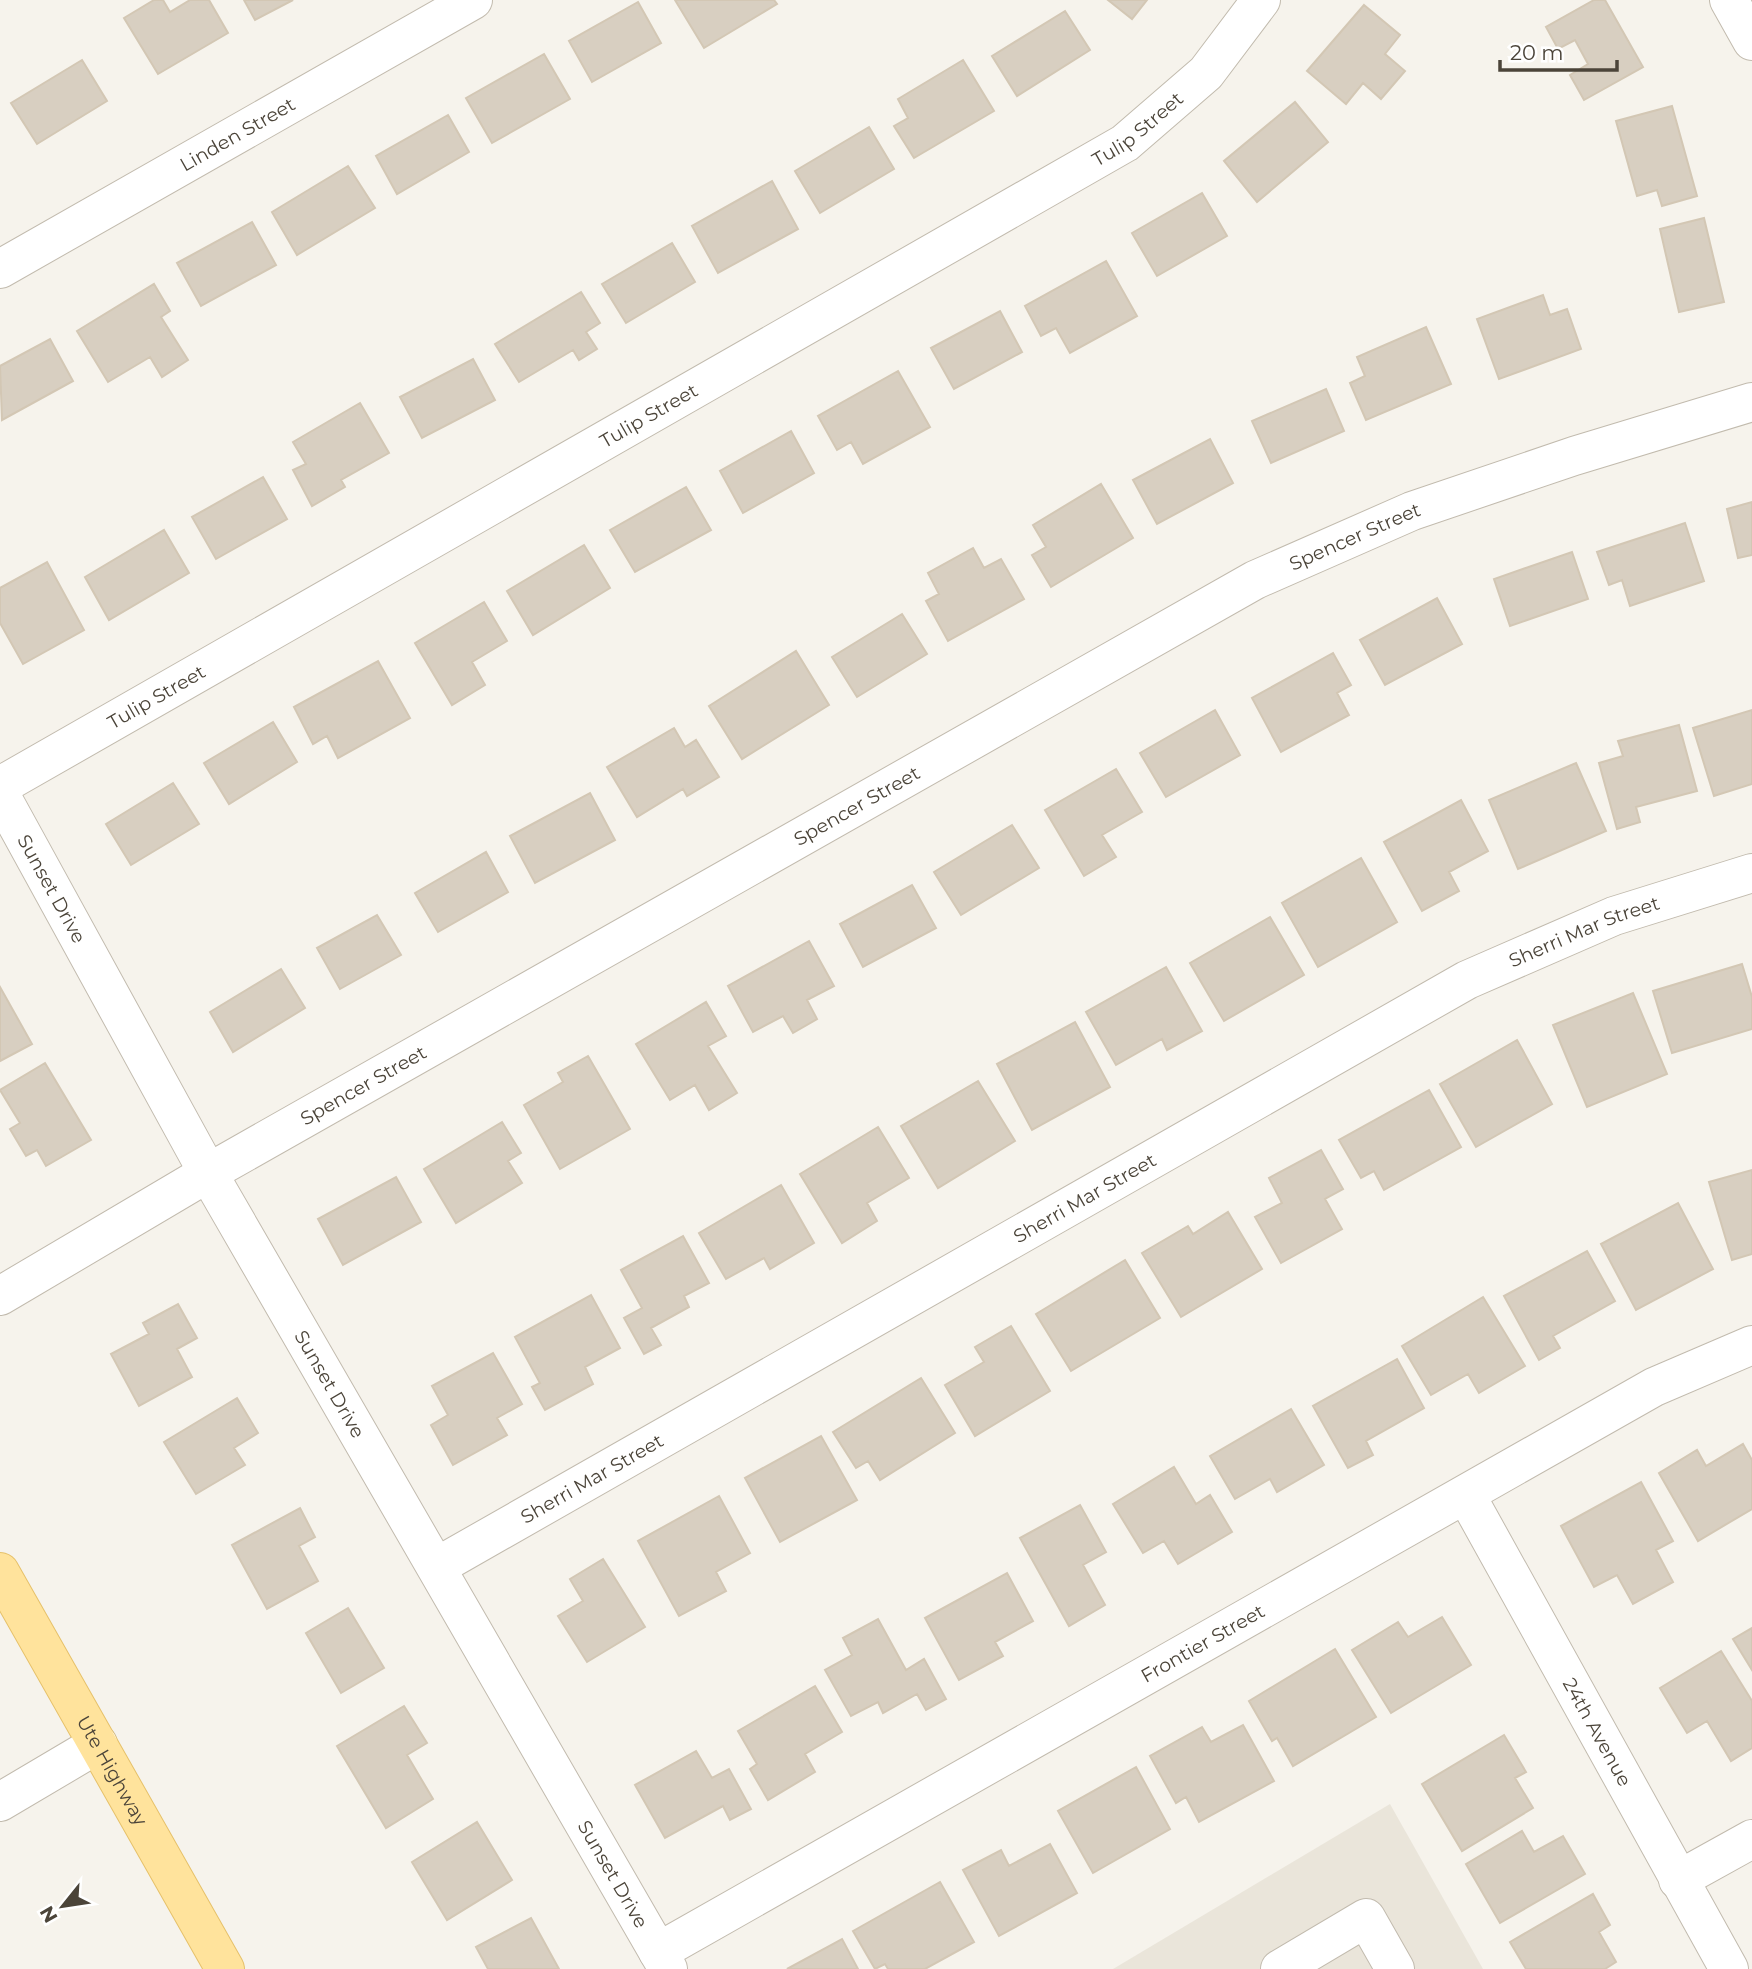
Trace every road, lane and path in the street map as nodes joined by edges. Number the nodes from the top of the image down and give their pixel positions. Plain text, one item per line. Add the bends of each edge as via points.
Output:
1 (473, 0) edge
2 (1261, 0) edge
3 (1729, 0) edge
4 (1752, 41) edge
5 (0, 269) edge
6 (1752, 402) edge
7 (0, 786) edge
8 (0, 794) edge
9 (1752, 873) edge
10 (208, 1173) junction
11 (0, 1296) edge
12 (1752, 1345) edge
13 (1466, 1495) junction
14 (438, 1566) junction
15 (0, 1572) edge
16 (98, 1744) junction
17 (0, 1802) edge
18 (1752, 1839) edge
19 (1678, 1880) junction
20 (663, 1960) edge
21 (225, 1969) edge
22 (1280, 1969) edge
23 (1395, 1969) edge
24 (1729, 1969) edge

1 - 5 street, Linden Street
2 - 7 street, Tulip Street via 1206,73 1125,143
3 - 4 street
6 - 10 street, Spencer Street via 1412,511 1255,580
8 - 10 street, Sunset Drive
9 - 14 street, Sherri Mar Street via 1614,916 1467,980
10 - 11 street, Spencer Street
10 - 14 street, Sunset Drive
12 - 13 street, Frontier Street via 1654,1387
13 - 19 street, 24th Avenue
13 - 20 street, Frontier Street
14 - 20 street, Sunset Drive
15 - 16 main road, Ute Highway
16 - 17 street
16 - 21 main road, Ute Highway
18 - 19 street
19 - 24 street, 24th Avenue
22 - 23 street via 1366,1919

